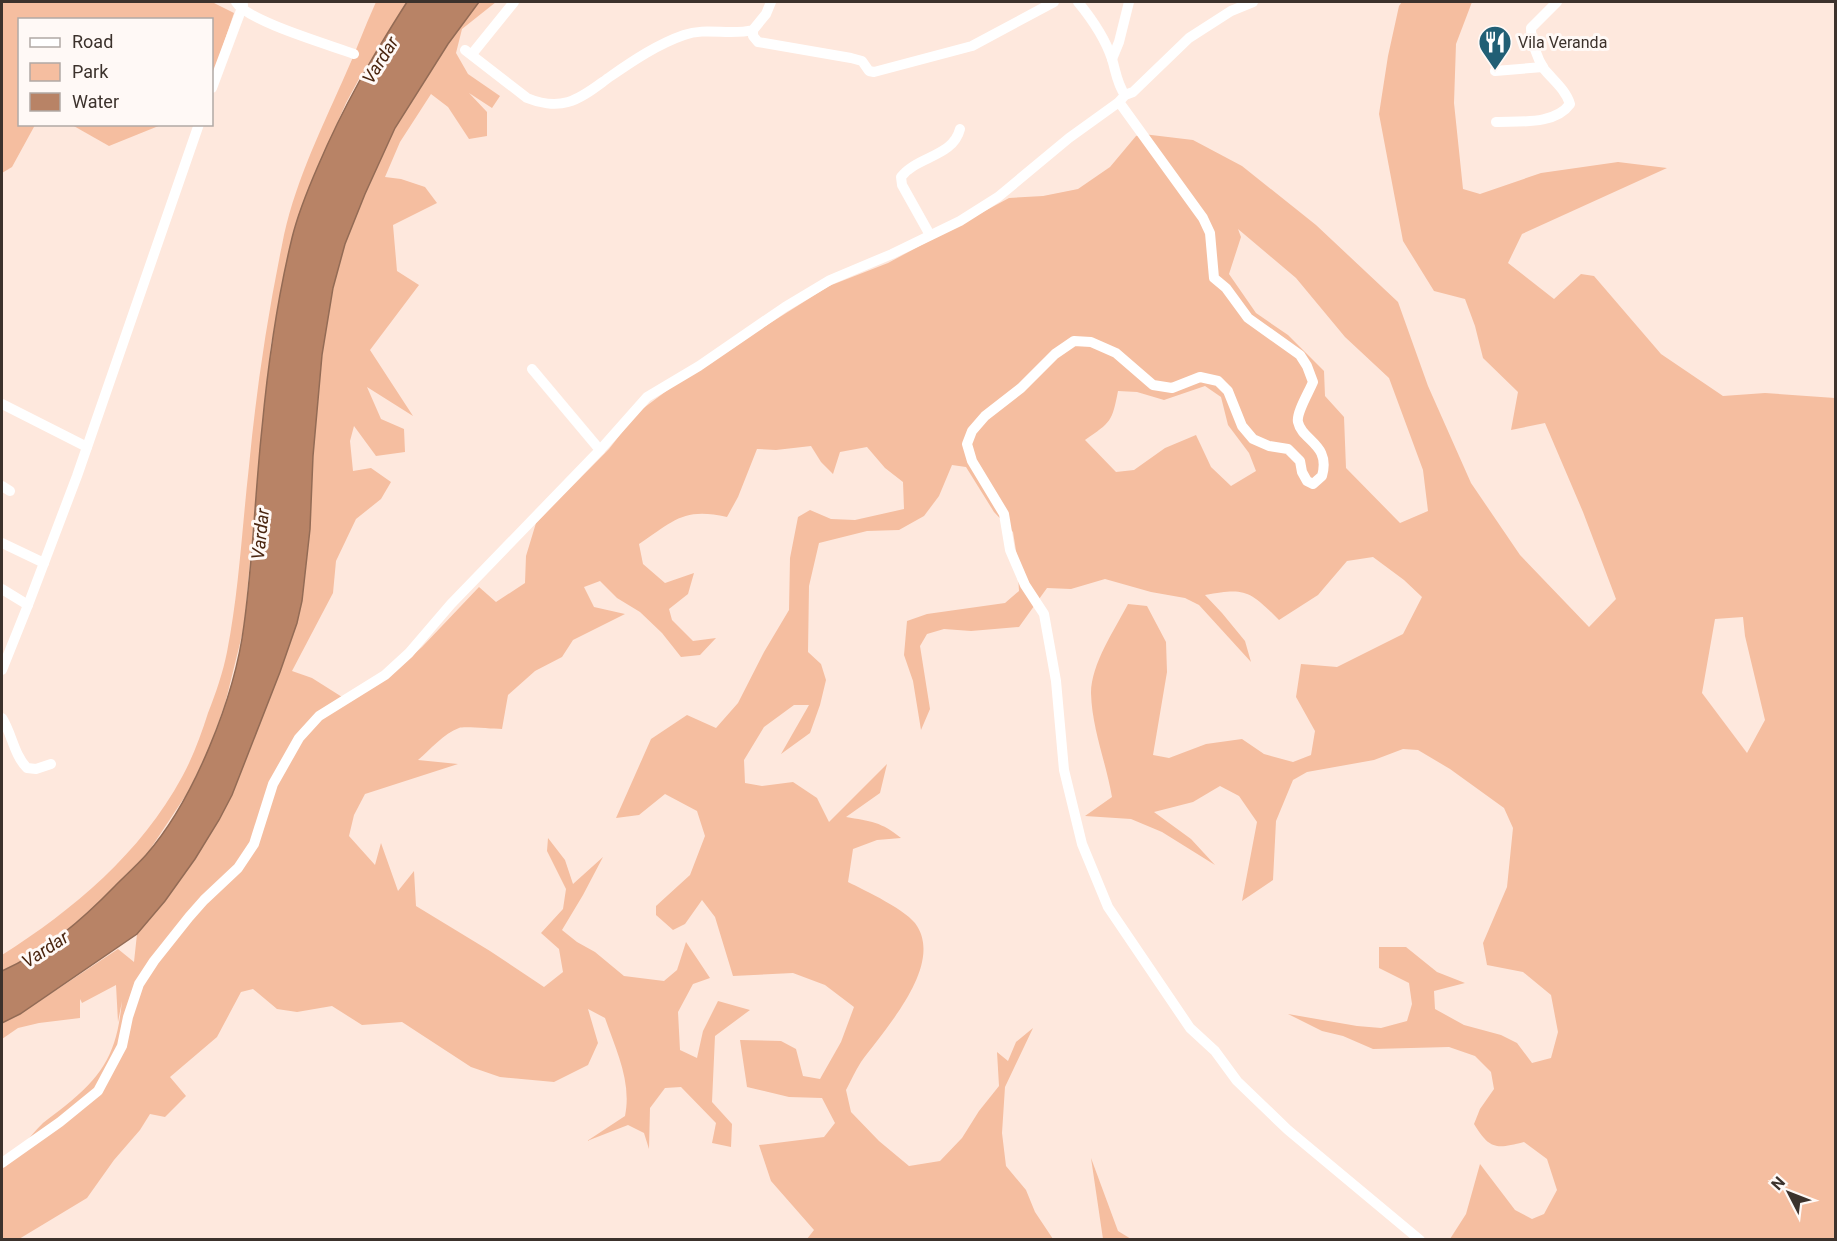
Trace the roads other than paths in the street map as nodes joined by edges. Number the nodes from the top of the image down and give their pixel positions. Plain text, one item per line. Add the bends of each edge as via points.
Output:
1 (514, 2) edge
2 (771, 2) edge
3 (1054, 2) edge
4 (1078, 2) edge
5 (1129, 2) edge
6 (1253, 2) edge
7 (1557, 2) edge
8 (240, 4) edge
9 (753, 30) junction
10 (354, 54) dead end
11 (1112, 59) junction
12 (1543, 67) junction
13 (1496, 71) dead end
14 (213, 85) edge
15 (1122, 98) junction
16 (1497, 122) dead end
17 (198, 126) edge
18 (960, 129) dead end
19 (930, 235) junction
20 (532, 369) dead end
21 (2, 404) edge
22 (87, 447) junction
23 (600, 450) junction
24 (2, 543) edge
25 (44, 563) junction
26 (2, 589) edge
27 (28, 606) junction
28 (2, 670) edge
29 (2, 718) edge
30 (51, 764) dead end
31 (2, 1163) edge
32 (1420, 1239) edge

1 - 9 street via 469,52 506,83 537,102 564,104 577,99 642,55 684,35
2 - 9 street
3 - 9 street via 972,46 874,72 862,61 851,58 758,42
4 - 11 street
5 - 11 street
6 - 15 street via 1197,32 1143,84
7 - 12 street via 1531,28
8 - 10 street via 263,21
8 - 14 street
11 - 15 street
12 - 13 street
12 - 16 street via 1568,97 1567,108 1540,121
15 - 19 street via 998,197
15 - 32 street via 1203,218 1210,233 1214,278 1227,288 1248,318 1300,355 1307,366 1313,382 1298,422 1317,444 1323,460 1322,476 1313,484 1307,481 1299,461 1288,449 1253,439 1242,426 1228,391 1218,381 1200,377 1172,388 1153,385 1116,353 1091,342 1074,341 1055,354 985,416 967,444 972,461 1004,514 1010,550 1025,585 1044,614 1065,770 1082,844 1108,907 1190,1028 1215,1051 1237,1081 1288,1130
17 - 22 street
18 - 19 street via 951,146 901,177
19 - 23 street via 830,280 653,392
20 - 23 street
21 - 22 street
22 - 25 street
23 - 31 street via 486,566 409,653 367,688 319,716 299,738 273,784 254,844 238,868 189,917 139,984 122,1046 98,1091
24 - 25 street
25 - 27 street
26 - 27 street
27 - 28 street
29 - 30 street via 27,768

